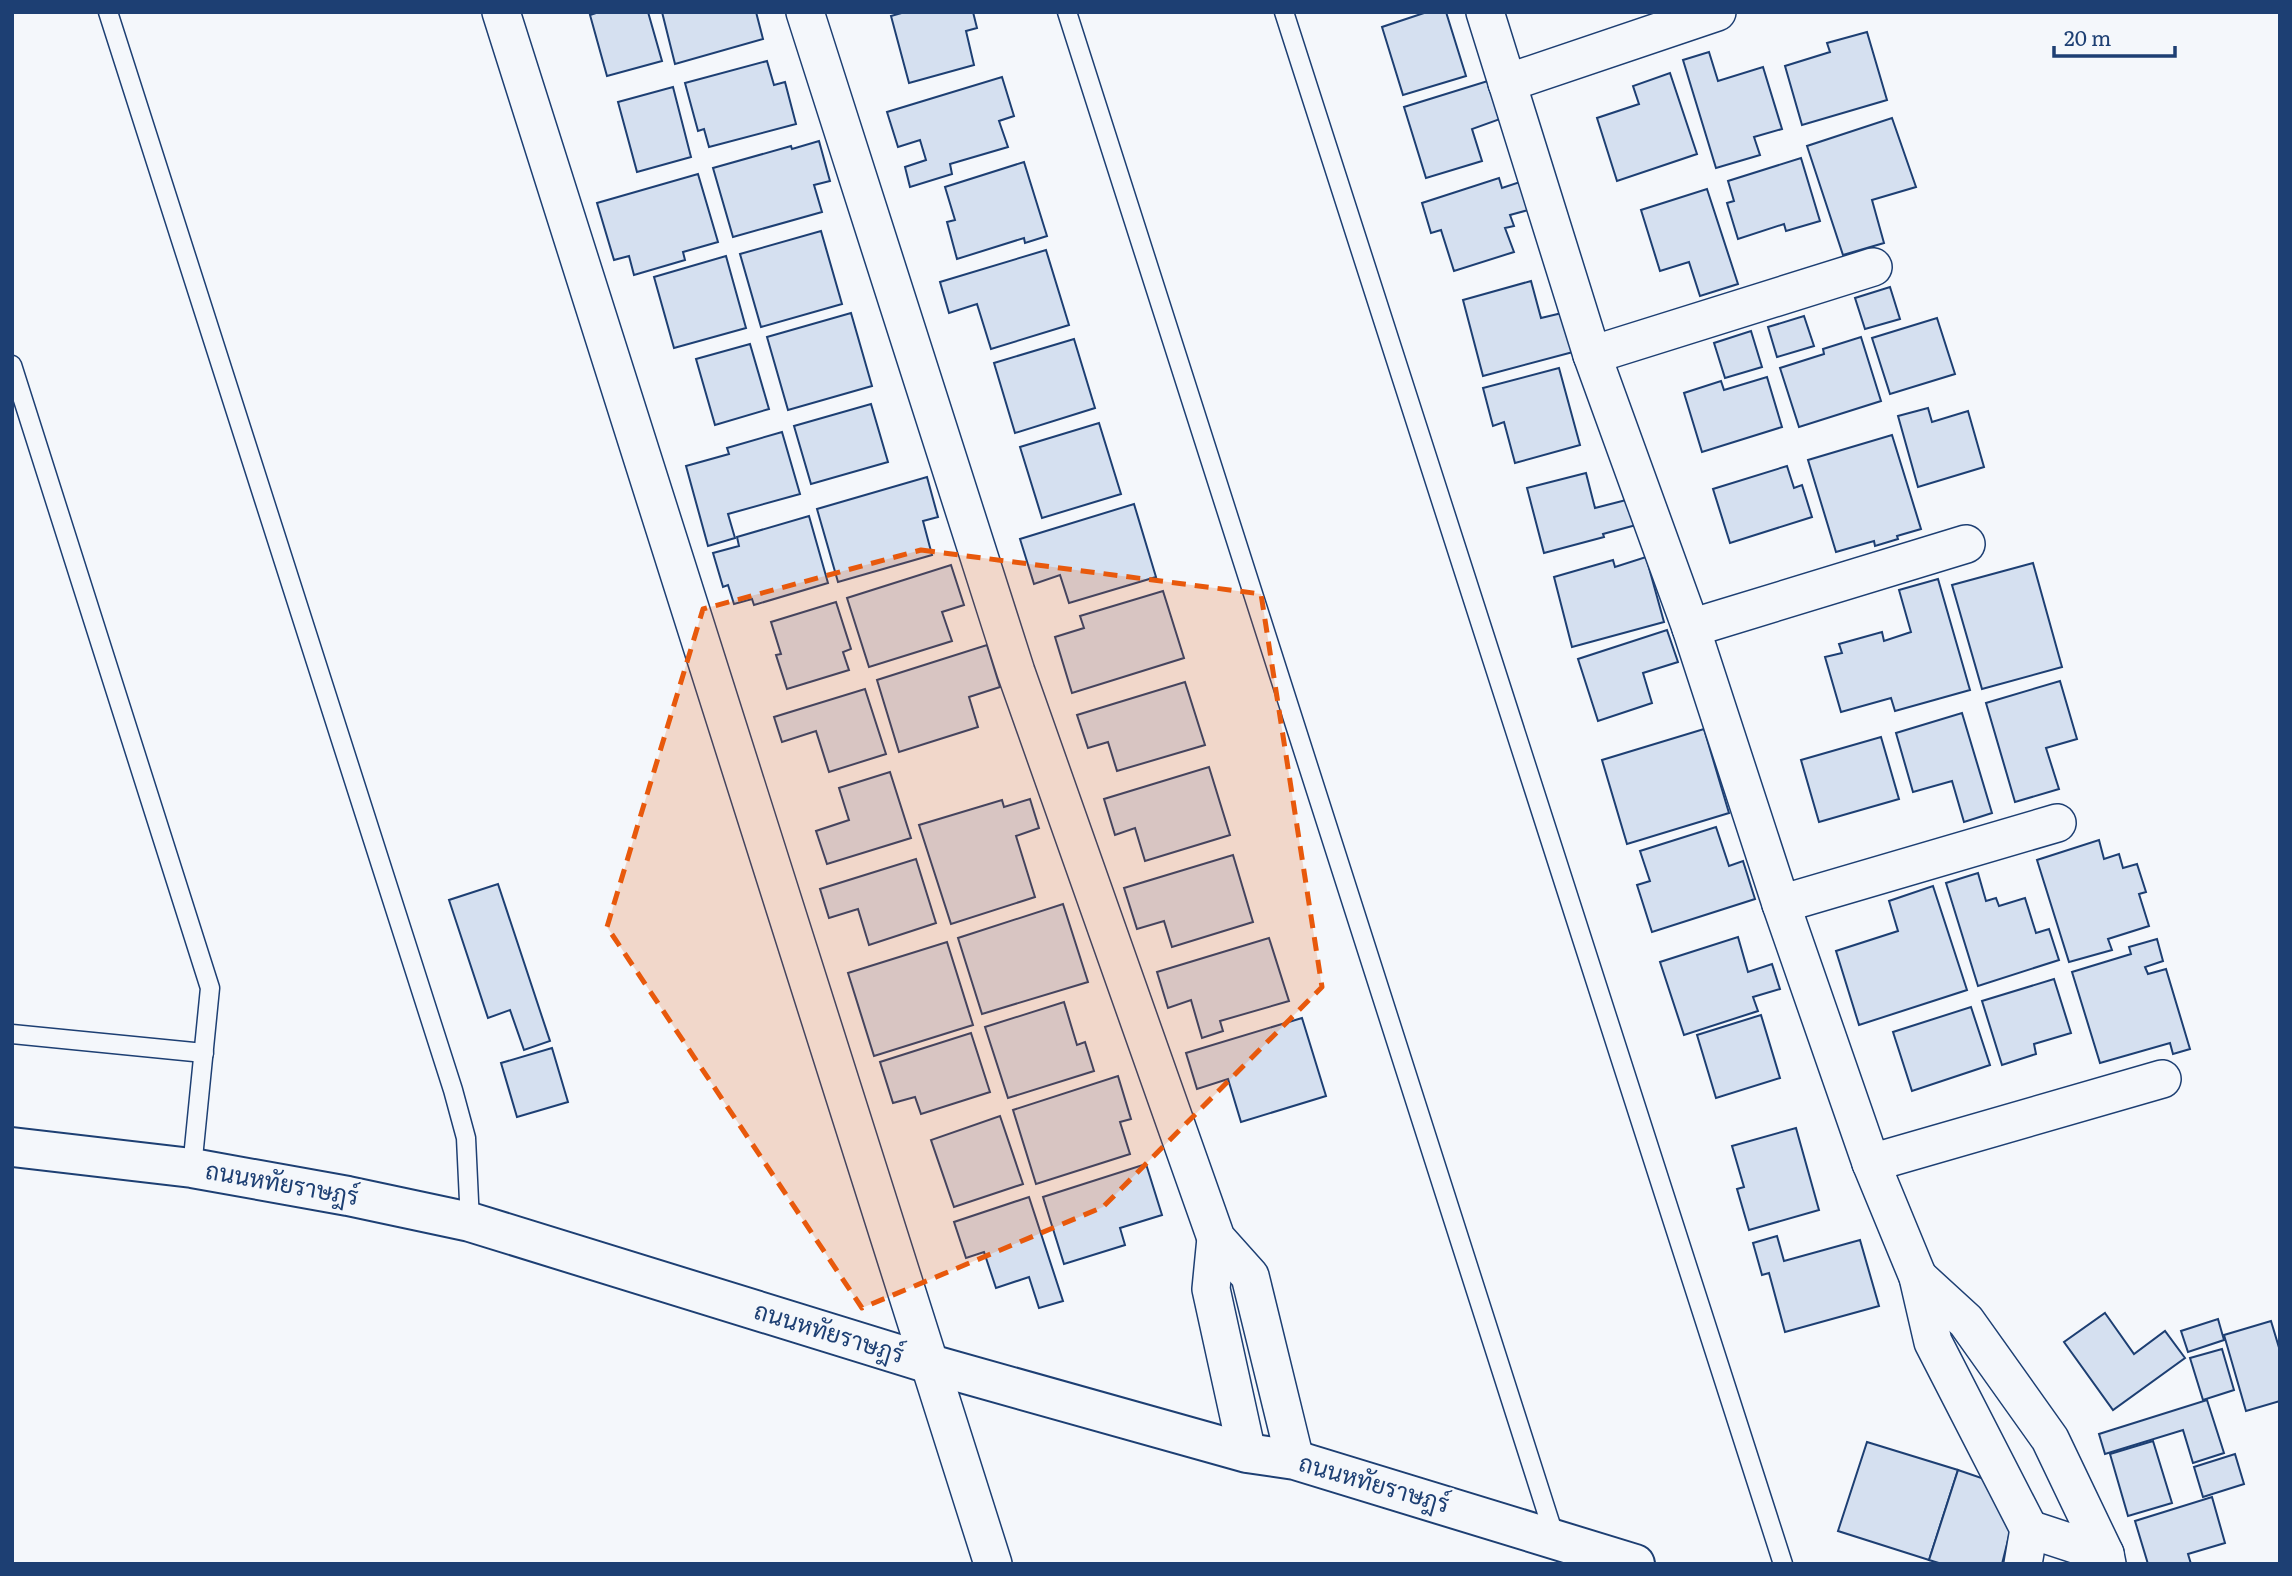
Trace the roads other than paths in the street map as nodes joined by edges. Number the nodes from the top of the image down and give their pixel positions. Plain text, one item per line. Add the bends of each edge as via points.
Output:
1 (108, 12) edge
2 (501, 12) edge
3 (805, 12) edge
4 (1067, 12) edge
5 (1284, 12) edge
6 (1485, 12) edge
7 (1717, 12) edge
8 (1507, 83) junction
9 (1873, 267) dead end
10 (1592, 355) junction
11 (12, 365) edge
12 (15, 387) edge
13 (1966, 544) dead end
14 (1691, 628) junction
15 (2057, 823) dead end
16 (1781, 904) junction
17 (12, 1034) edge
18 (204, 1052) junction
19 (2162, 1079) dead end
20 (12, 1147) edge
21 (1871, 1163) junction
22 (192, 1168) junction
23 (470, 1222) junction
24 (1216, 1237) junction
25 (1918, 1277) junction
26 (930, 1364) junction
27 (1247, 1453) junction
28 (1295, 1460) junction
29 (1556, 1538) junction
30 (2026, 1546) edge
31 (2106, 1559) edge
32 (993, 1564) edge
33 (1635, 1564) edge
34 (1783, 1564) edge

1 - 23 lane via 453,1090 466,1138
2 - 26 street
3 - 24 street via 1016,672
4 - 29 lane
5 - 34 lane
6 - 8 street
7 - 8 street
8 - 10 street
9 - 10 street
10 - 14 street
11 - 12 lane
12 - 18 lane via 210,988
13 - 14 street
14 - 16 street
15 - 16 street
16 - 21 street
17 - 18 lane
18 - 22 lane
19 - 21 street
20 - 22 main road, ถนนหทัยราษฎร์
21 - 25 street
22 - 23 main road, ถนนหทัยราษฎร์
23 - 26 main road, ถนนหทัยราษฎร์
24 - 27 street via 1211,1289
24 - 28 street via 1250,1276
25 - 30 street via 1933,1342
25 - 31 street via 1966,1321 2050,1439
26 - 27 main road, ถนนหทัยราษฎร์
26 - 32 street
27 - 28 main road, ถนนหทัยราษฎร์
28 - 29 main road, ถนนหทัยราษฎร์
29 - 33 main road, ถนนหทัยราษฎร์
30 - 31 street

